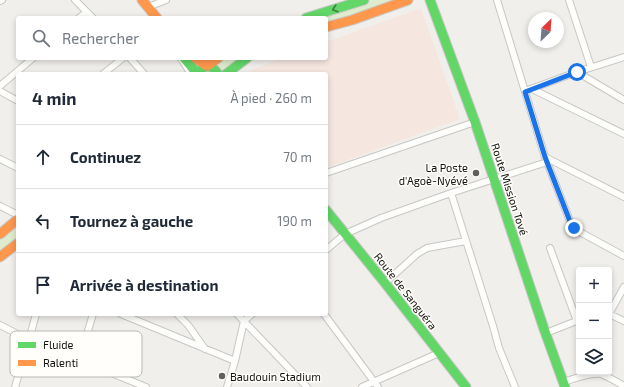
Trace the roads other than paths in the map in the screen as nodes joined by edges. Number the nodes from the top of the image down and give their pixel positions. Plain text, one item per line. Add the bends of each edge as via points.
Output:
1 (75, 0) edge
2 (142, 0) edge
3 (166, 0) edge
4 (363, 0) edge
5 (408, 0) edge
6 (430, 0) edge
7 (497, 0) edge
8 (569, 0) edge
9 (148, 7) junction
10 (87, 12) junction
11 (82, 16) edge
12 (91, 16) edge
13 (155, 16) edge
14 (312, 16) edge
15 (328, 26) edge
16 (624, 57) edge
17 (31, 60) edge
18 (120, 60) edge
19 (132, 60) edge
20 (180, 60) edge
21 (186, 60) edge
22 (198, 60) edge
23 (215, 60) edge
24 (244, 60) edge
25 (207, 66) junction
26 (591, 67) junction
27 (16, 72) edge
28 (16, 72) edge
29 (106, 72) edge
30 (142, 72) edge
31 (188, 72) edge
32 (196, 72) edge
33 (199, 72) edge
34 (217, 72) edge
35 (229, 72) edge
36 (577, 72) junction
37 (0, 86) edge
38 (532, 89) junction
39 (0, 91) edge
40 (525, 92) junction
41 (16, 100) edge
42 (624, 100) edge
43 (475, 122) junction
44 (624, 134) edge
45 (0, 159) edge
46 (546, 159) junction
47 (16, 167) edge
48 (328, 172) edge
49 (494, 179) junction
50 (451, 193) junction
51 (624, 196) edge
52 (0, 206) edge
53 (328, 213) edge
54 (16, 214) edge
55 (16, 221) edge
56 (0, 234) edge
57 (345, 234) junction
58 (466, 241) junction
59 (16, 245) edge
60 (328, 248) edge
61 (550, 248) dead end
62 (624, 256) edge
63 (0, 257) edge
64 (385, 283) junction
65 (624, 287) edge
66 (576, 315) edge
67 (35, 316) edge
68 (92, 316) edge
69 (126, 316) edge
70 (179, 316) edge
71 (239, 316) edge
72 (250, 316) edge
73 (325, 316) edge
74 (244, 321) junction
75 (576, 321) edge
76 (624, 321) edge
77 (0, 326) edge
78 (10, 331) edge
79 (31, 331) edge
80 (88, 331) edge
81 (546, 333) junction
82 (205, 348) junction
83 (439, 353) junction
84 (235, 361) junction
85 (18, 377) edge
86 (121, 377) edge
87 (374, 381) junction
88 (564, 385) edge
89 (624, 386) edge
90 (15, 387) edge
91 (146, 387) edge
92 (226, 387) edge
93 (307, 387) edge
94 (362, 387) edge
95 (378, 387) edge
96 (466, 387) edge
97 (515, 387) edge

1 - 10 street
2 - 9 street
3 - 9 street
4 -> 14 street
5 - 15 street
6 - 43 street, Route Mission Tové
7 - 40 street
8 - 26 street
9 - 13 street
10 - 11 street
10 - 12 street
16 - 26 street
17 - 27 street
18 - 29 street
19 - 30 street
20 - 31 lane
21 - 32 street
22 - 25 street
23 - 25 street
24 - 35 street
25 - 33 street
25 - 34 street
26 - 36 street
28 - 37 street
36 - 38 street
36 - 42 street
38 - 40 street
38 - 44 street
39 - 41 street
40 - 46 street
43 - 48 street
43 - 49 street, Route Mission Tové
45 - 47 street
46 - 49 street
46 - 51 street
46 - 62 street via 574,228
49 - 50 street
49 - 81 street, Route Mission Tové
50 - 57 street via 380,218
50 - 58 street
52 - 54 street
53 - 57 street, Route de Sanguéra
55 - 56 street
57 - 60 street
57 - 64 street, Route de Sanguéra
58 - 64 street via 421,251
58 - 97 street via 499,348
59 - 63 street
61 - 66 street
64 - 83 street, Route de Sanguéra
65 - 76 street via 609,314
67 - 79 street
68 - 80 street
69 - 82 street
70 - 82 street
71 - 74 street
72 - 74 street
73 - 87 street
74 - 84 street
74 - 93 street
75 - 81 street
77 - 78 street
81 - 88 street, Route Mission Tové
82 - 84 street
83 - 87 street
83 - 96 street, Route de Sanguéra
84 - 92 street
85 - 90 street
86 - 91 street
87 - 94 street
87 - 95 street
88 - 89 street via 592,374 599,374

